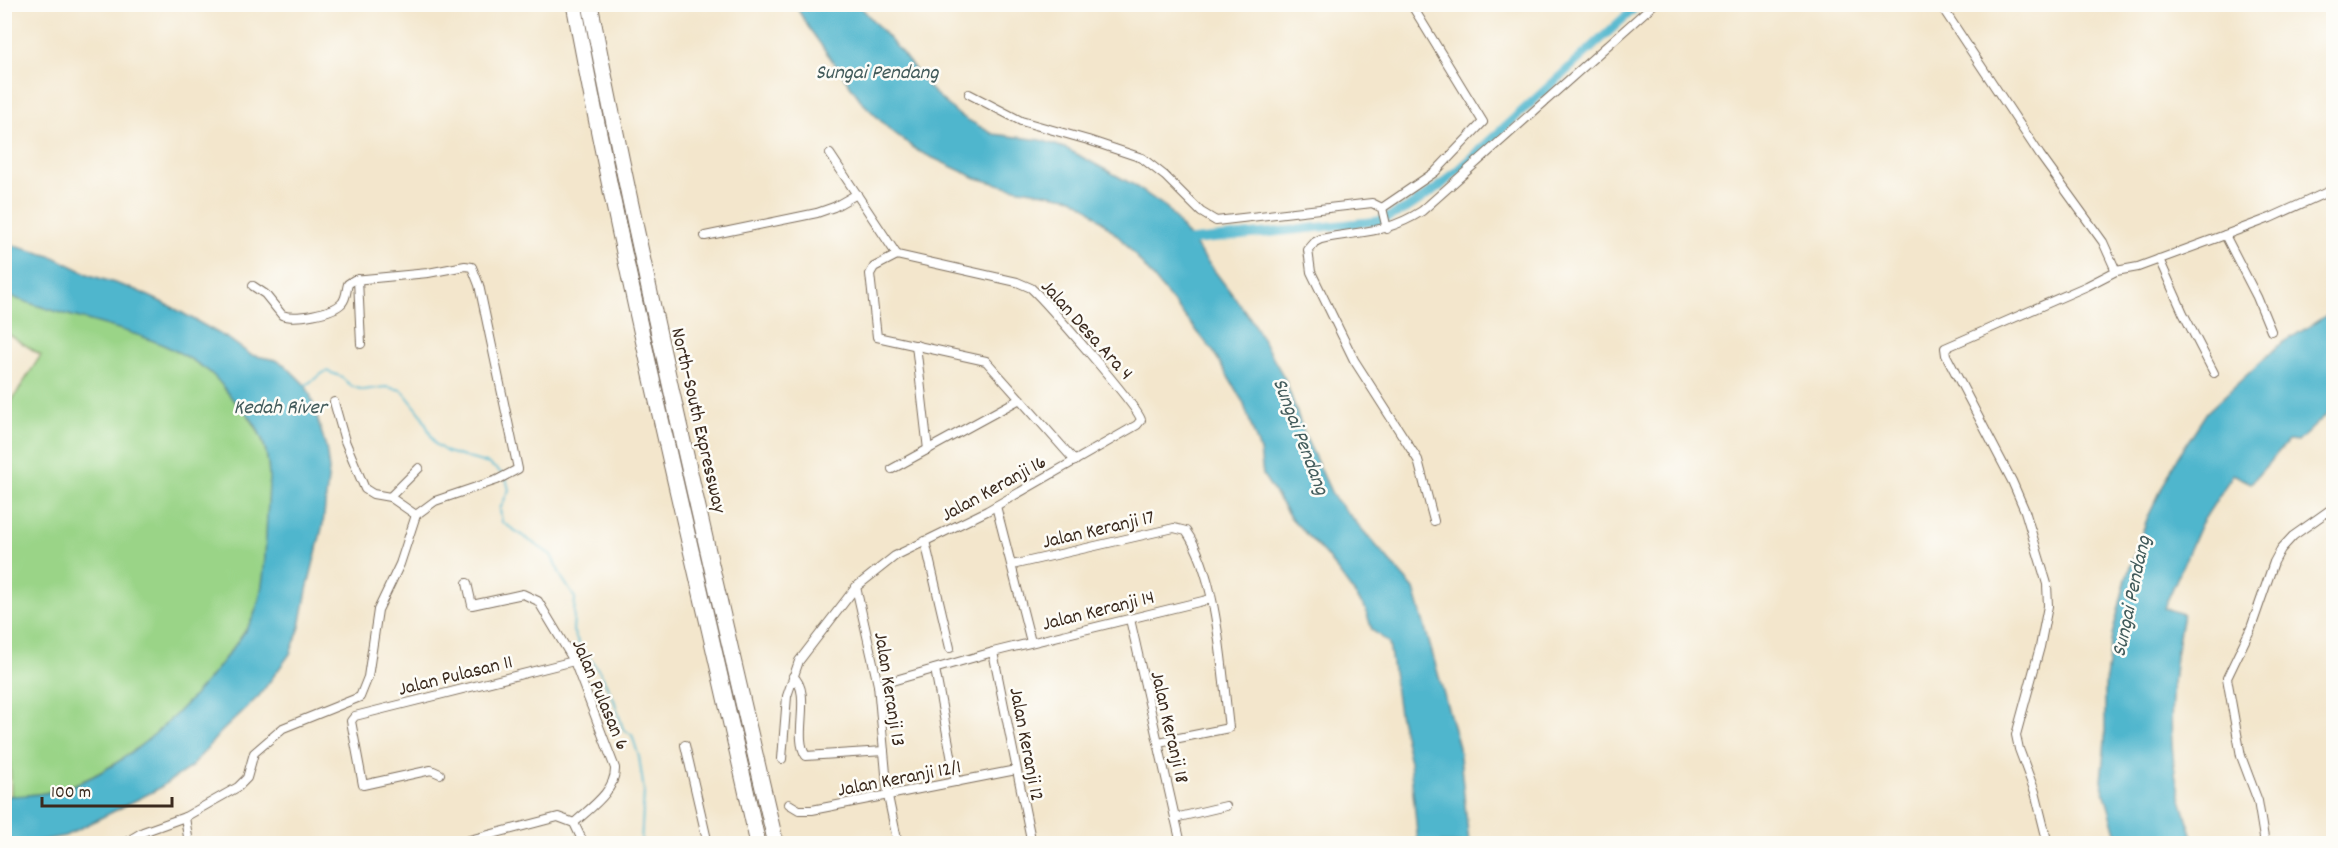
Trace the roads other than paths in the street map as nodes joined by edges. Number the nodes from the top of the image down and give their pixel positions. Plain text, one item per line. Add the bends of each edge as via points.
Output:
1 (574, 4) edge
2 (590, 4) edge
3 (1411, 4) edge
4 (1654, 4) edge
5 (1940, 4) edge
6 (969, 94) dead end
7 (830, 154) dead end
8 (2334, 189) edge
9 (857, 194) junction
10 (1382, 209) junction
11 (1386, 225) junction
12 (2224, 235) junction
13 (705, 236) dead end
14 (897, 255) junction
15 (2159, 259) junction
16 (2115, 271) junction
17 (358, 279) junction
18 (253, 286) dead end
19 (2271, 332) dead end
20 (361, 344) dead end
21 (916, 345) junction
22 (2214, 373) dead end
23 (1020, 399) junction
24 (334, 402) dead end
25 (1140, 414) joint
26 (928, 450) junction
27 (1075, 461) junction
28 (419, 468) dead end
29 (892, 469) dead end
30 (390, 497) junction
31 (996, 506) junction
32 (2334, 507) edge
33 (416, 515) junction
34 (1434, 521) dead end
35 (925, 541) junction
36 (1012, 565) junction
37 (467, 583) dead end
38 (856, 587) junction
39 (1211, 599) junction
40 (1130, 619) junction
41 (1031, 642) junction
42 (950, 648) dead end
43 (993, 652) junction
44 (574, 661) junction
45 (935, 669) junction
46 (793, 676) junction
47 (878, 685) junction
48 (1159, 742) junction
49 (685, 745) dead end
50 (885, 751) junction
51 (782, 759) dead end
52 (1016, 770) junction
53 (440, 774) dead end
54 (956, 782) junction
55 (888, 796) junction
56 (789, 804) dead end
57 (1226, 806) dead end
58 (184, 817) junction
59 (1175, 818) junction
60 (574, 823) junction
61 (123, 843) edge
62 (189, 843) edge
63 (454, 843) edge
64 (584, 843) edge
65 (708, 843) edge
66 (758, 843) edge
67 (776, 843) edge
68 (898, 843) edge
69 (1032, 843) edge
70 (1181, 843) edge
71 (2048, 843) edge
72 (2265, 843) edge

1 - 66 highway, North–South Expressway via 648,362
2 - 67 highway, North–South Expressway via 661,345
3 - 10 street via 1483,122 1435,172
4 - 11 street via 1435,201 1414,216
5 - 16 street via 2103,242
6 - 10 street via 1021,121 1142,158 1216,221 1365,203 1377,204
7 - 9 street
8 - 12 street
9 - 13 street via 817,213
9 - 14 street
10 - 11 street
11 - 34 street via 1321,239 1311,245 1308,256 1315,281 1354,360 1418,460
12 - 15 street
12 - 19 street
14 - 21 street via 874,267 870,274 877,337
14 - 25 street, Jalan Desa Ara 4 via 1030,288
15 - 16 street
15 - 22 street
16 - 71 street via 1945,348 2019,497 2047,584 2048,606 2016,735
17 - 18 street via 348,284 345,297 335,308 292,317 282,315 266,294
17 - 20 street
17 - 33 street via 468,266 474,269 518,464 516,471 435,501
21 - 23 street via 986,361
21 - 26 street
23 - 26 street
23 - 27 street
24 - 30 street via 342,434 363,485 373,494
25 - 27 street, Jalan Keranji 16 via 1137,424
26 - 29 street
27 - 31 street, Jalan Keranji 16
28 - 30 street
30 - 33 street
31 - 35 street, Jalan Keranji 16
31 - 36 street
32 - 72 street via 2281,549 2227,678 2241,756 2258,801
33 - 58 street via 400,564 378,610 363,693 276,732 254,753 243,783
35 - 38 street, Jalan Keranji 16 via 888,561
35 - 42 street
36 - 39 street, Jalan Keranji 17 via 1183,528 1201,561
36 - 41 street
37 - 44 street, Jalan Pulasan 6 via 472,605 523,594 532,596
38 - 46 street, Jalan Keranji 16 via 799,661
38 - 47 street, Jalan Keranji 13
39 - 40 street, Jalan Keranji 14
39 - 48 street via 1229,728
40 - 41 street, Jalan Keranji 14
40 - 48 street, Jalan Keranji 18
41 - 43 street, Jalan Keranji 14
43 - 45 street, Jalan Keranji 14
43 - 52 street, Jalan Keranji 12
44 - 53 street, Jalan Pulasan 11 via 355,716 351,726 363,785 431,770
44 - 60 street, Jalan Pulasan 6 via 615,768 610,788
45 - 47 street, Jalan Keranji 14
45 - 54 street
46 - 50 street via 801,690 801,745 806,756
46 - 51 street, Jalan Keranji 16 via 786,703
47 - 50 street, Jalan Keranji 13
48 - 59 street, Jalan Keranji 18
49 - 65 street
50 - 55 street, Jalan Keranji 13
52 - 54 street, Jalan Keranji 12/1
52 - 69 street, Jalan Keranji 12
54 - 55 street, Jalan Keranji 12/1
55 - 56 street, Jalan Keranji 12/1 via 812,810 799,810
55 - 68 street, Jalan Keranji 13
57 - 59 street
58 - 61 street
58 - 62 street
59 - 70 street, Jalan Keranji 18
60 - 63 street via 558,818
60 - 64 street

